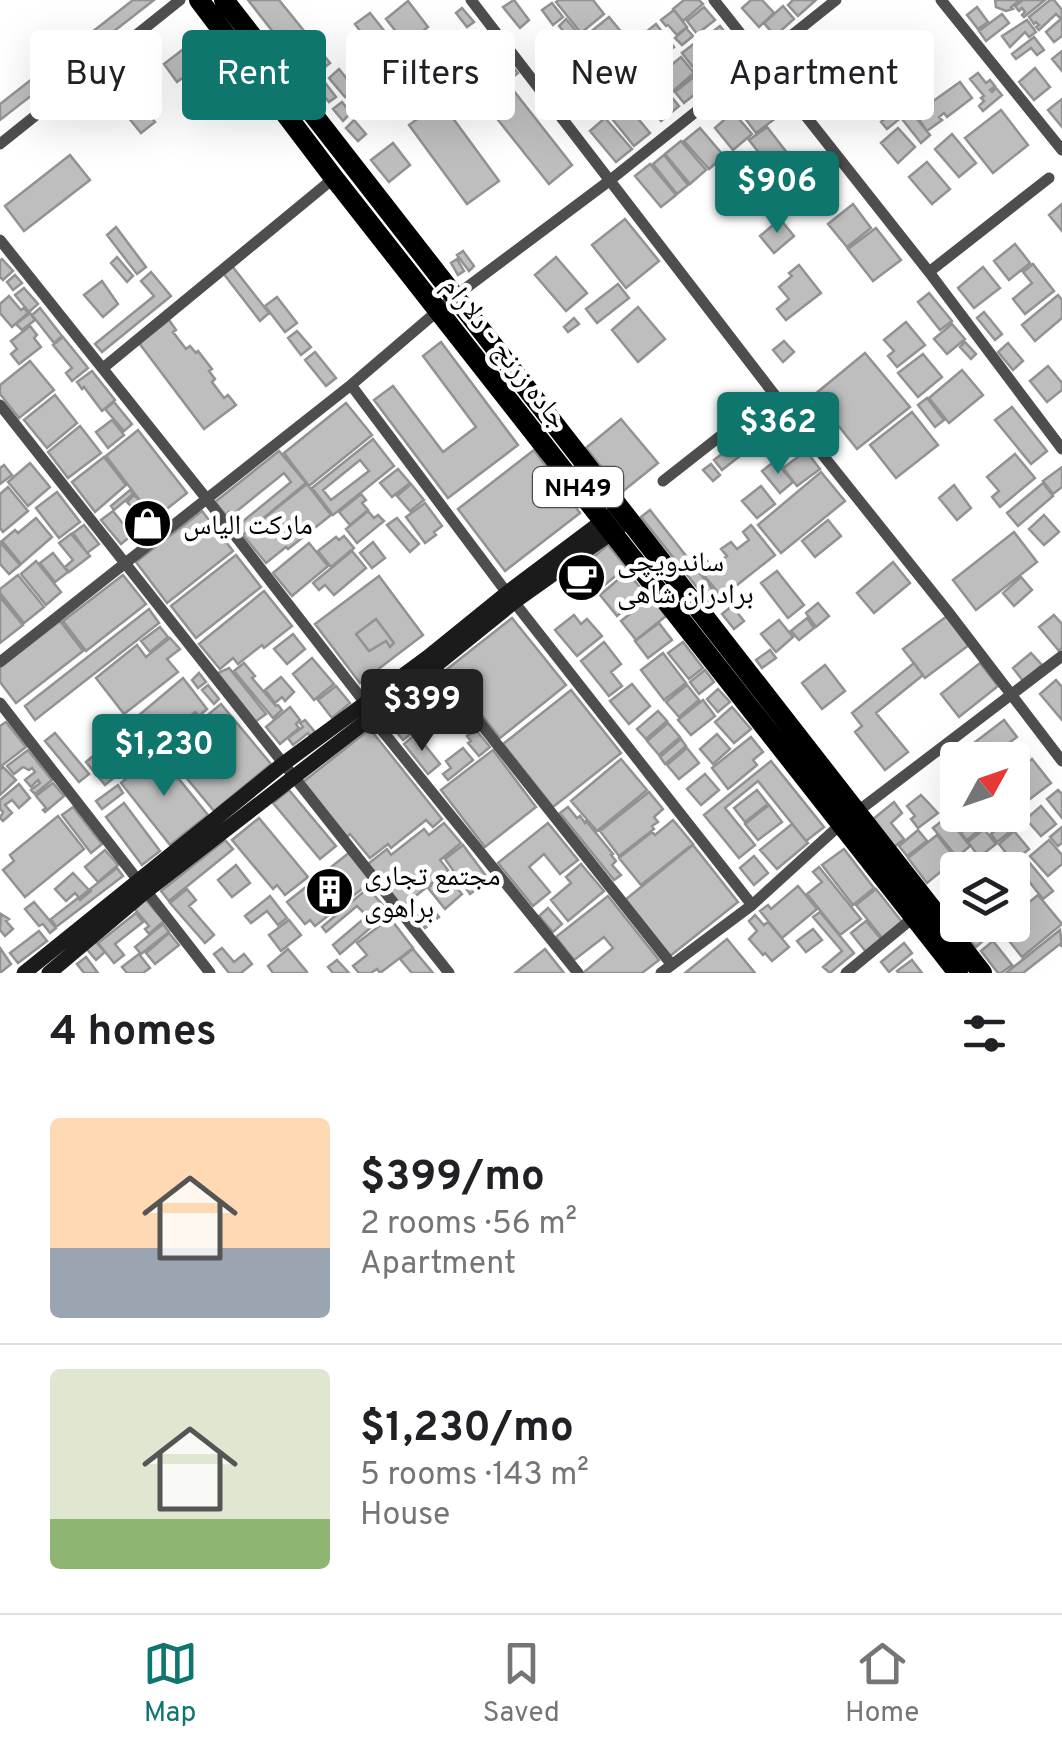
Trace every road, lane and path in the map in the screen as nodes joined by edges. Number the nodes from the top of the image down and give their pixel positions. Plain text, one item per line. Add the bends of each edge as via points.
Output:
1 (180, 0) edge
2 (199, 0) edge
3 (224, 0) edge
4 (472, 0) edge
5 (714, 0) edge
6 (836, 0) edge
7 (941, 0) edge
8 (738, 30) edge
9 (799, 30) edge
10 (693, 115) edge
11 (809, 120) edge
12 (0, 144) edge
13 (1062, 150) edge
14 (334, 178) junction
15 (1049, 178) dead end
16 (609, 181) junction
17 (0, 240) edge
18 (928, 272) junction
19 (446, 303) junction
20 (102, 368) junction
21 (351, 384) junction
22 (774, 394) junction
23 (0, 404) edge
24 (1062, 449) edge
25 (662, 481) dead end
26 (205, 498) junction
27 (617, 520) junction
28 (126, 563) junction
29 (510, 598) junction
30 (1062, 656) edge
31 (0, 662) edge
32 (432, 662) junction
33 (1011, 694) junction
34 (0, 703) edge
35 (369, 709) junction
36 (1062, 762) edge
37 (283, 764) junction
38 (295, 777) junction
39 (849, 818) junction
40 (141, 886) junction
41 (752, 905) junction
42 (914, 917) junction
43 (666, 969) edge
44 (24, 973) edge
45 (48, 973) edge
46 (210, 973) edge
47 (449, 973) edge
48 (578, 973) edge
49 (846, 973) edge
50 (958, 973) edge
51 (982, 973) edge

1 - 12 street
2 - 14 highway, جاده زرنج - دلارام / NH49
3 - 19 highway, جاده زرنج - دلارام / NH49
4 - 16 street
5 - 8 street
6 - 9 street
7 - 13 street
10 - 16 street
11 - 18 street
14 - 19 highway, جاده زرنج - دلارام / NH49
14 - 20 street
15 - 18 street
16 - 19 street
16 - 22 street
17 - 20 street
18 - 24 street
19 - 21 street
19 - 27 highway, جاده زرنج - دلارام / NH49
20 - 26 street
21 - 26 street
21 - 29 street
22 - 25 street
22 - 33 street
23 - 28 street
26 - 28 street
26 - 35 street
27 - 29 main road
27 - 39 highway, جاده زرنج - دلارام / NH49
28 - 31 street
28 - 37 street
29 - 32 main road
29 - 41 street
30 - 33 street
32 - 35 main road
32 - 43 street
33 - 36 street
33 - 39 street
34 - 40 street
35 - 37 main road
35 - 38 main road
35 - 48 street
37 - 38 street
37 - 40 main road
38 - 40 main road
38 - 47 street
39 - 41 street
39 - 42 highway, جاده زرنج - دلارام / NH49
39 - 51 highway, جاده زرنج - دلارام / NH49
40 - 44 main road
40 - 45 main road
40 - 46 street
41 - 43 street
42 - 49 street
42 - 50 highway, جاده زرنج - دلارام / NH49

